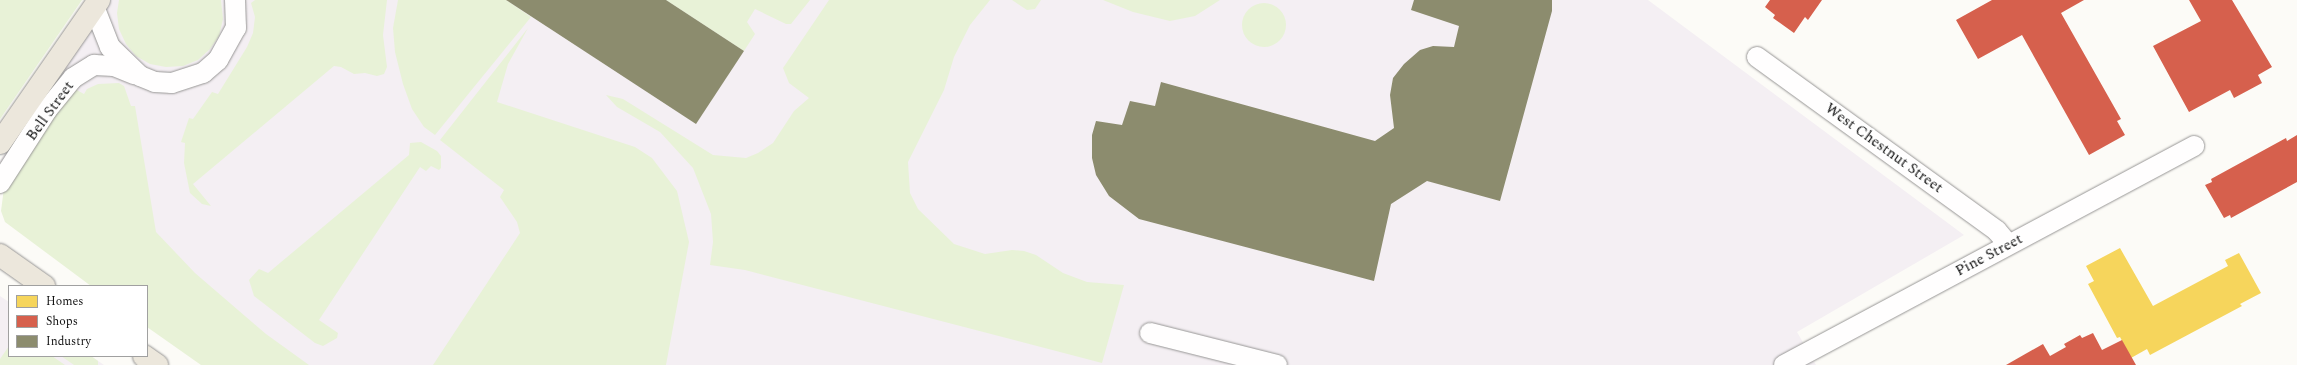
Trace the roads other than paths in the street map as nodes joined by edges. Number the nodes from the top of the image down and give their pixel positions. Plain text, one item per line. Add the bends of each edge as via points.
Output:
1 (235, 0) edge
2 (97, 4) edge
3 (1757, 57) dead end
4 (140, 76) junction
5 (0, 143) edge
6 (2194, 146) dead end
7 (0, 183) edge
8 (2008, 244) junction
9 (0, 255) edge
10 (43, 285) edge
11 (1150, 333) dead end
12 (145, 357) edge
13 (157, 365) edge
14 (1277, 365) edge
15 (1784, 365) edge

1 - 4 street, Bell Street via 236,28 230,43 218,60 203,73 172,83
2 - 4 street, Bell Street via 110,47
2 - 5 main road, Bell Street
3 - 8 street, West Chestnut Street via 1997,231
4 - 7 street, Bell Street via 114,66 94,65 73,78 47,110
6 - 8 street, Pine Street
8 - 15 street, Pine Street
9 - 10 main road
11 - 14 street
12 - 13 main road

